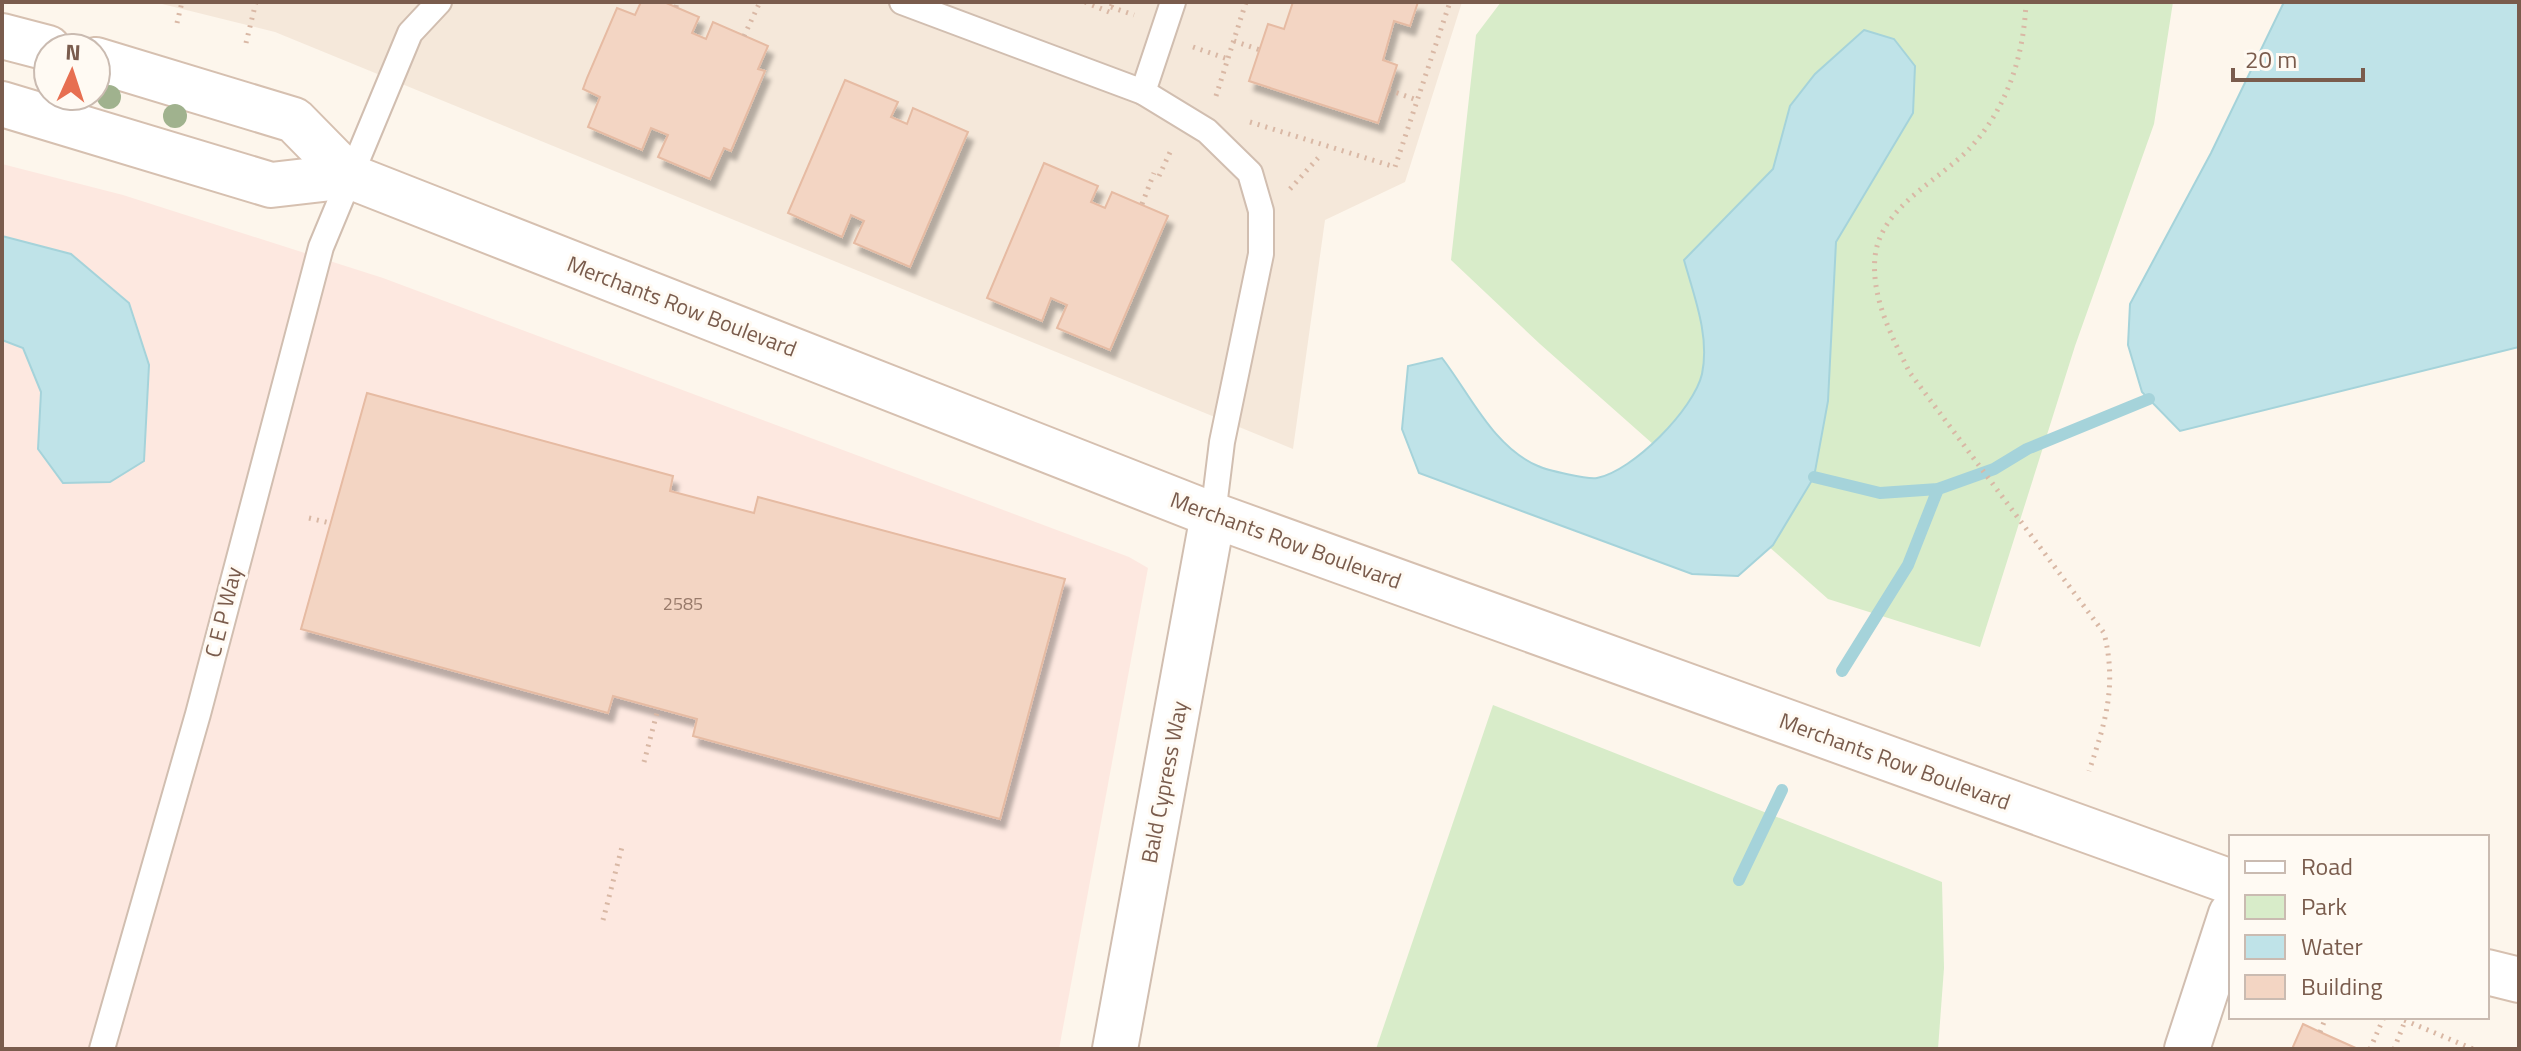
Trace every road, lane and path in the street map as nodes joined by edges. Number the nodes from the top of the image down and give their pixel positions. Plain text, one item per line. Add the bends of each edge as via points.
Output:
1 (182, 2) edge
2 (256, 2) edge
3 (439, 2) edge
4 (902, 2) edge
5 (1085, 2) edge
6 (1113, 2) edge
7 (1173, 2) edge
8 (1246, 2) edge
9 (2026, 2) edge
10 (1447, 3) edge
11 (759, 4) edge
12 (177, 23) dead end
13 (2, 36) edge
14 (744, 36) dead end
15 (1234, 41) junction
16 (246, 43) dead end
17 (32, 44) edge
18 (1260, 50) dead end
19 (112, 65) edge
20 (1389, 90) dead end
21 (1143, 92) junction
22 (1417, 100) junction
23 (2, 104) edge
24 (1224, 106) dead end
25 (1251, 130) dead end
26 (1318, 158) dead end
27 (1154, 173) dead end
28 (349, 176) junction
29 (1282, 197) dead end
30 (1142, 204) dead end
31 (1213, 515) junction
32 (309, 518) dead end
33 (330, 523) dead end
34 (658, 709) dead end
35 (644, 762) dead end
36 (2089, 771) dead end
37 (623, 843) dead end
38 (2229, 881) edge
39 (603, 920) dead end
40 (2229, 920) edge
41 (2489, 972) edge
42 (2519, 980) edge
43 (2325, 1019) edge
44 (2383, 1019) edge
45 (2401, 1019) edge
46 (2405, 1021) junction
47 (2320, 1032) dead end
48 (2452, 1040) junction
49 (102, 1049) edge
50 (1115, 1049) edge
51 (2187, 1049) edge
52 (2370, 1049) edge
53 (2394, 1049) edge
54 (2447, 1049) edge
55 (2473, 1049) edge

1 - 12 path
2 - 16 path
3 - 28 lane, C E P Way via 410,33
4 - 21 lane
5 - 6 path via 1109,12
7 - 21 lane
8 - 15 path
9 - 36 path via 2011,89 1971,147 1888,222 1875,254 1875,284 1887,326 1910,373 2104,633 2113,667 2106,720
10 - 22 path
11 - 14 path
13 - 17 street
15 - 18 path
15 - 24 path via 1215,100
19 - 28 street, Merchants Row Boulevard via 294,120
20 - 22 path
21 - 31 lane via 1207,131 1250,173 1261,211 1261,254 1222,442
22 - 25 path via 1395,167 1241,120
23 - 28 street, Merchants Row Boulevard via 271,185
26 - 29 path
27 - 30 path
28 - 31 street, Merchants Row Boulevard
28 - 49 lane, C E P Way via 321,247 198,714
31 - 38 street, Merchants Row Boulevard
31 - 50 street, Bald Cypress Way
32 - 33 path
34 - 35 path
37 - 39 path
40 - 51 street
41 - 42 street
43 - 47 path
44 - 52 path
45 - 46 path
46 - 48 path
46 - 53 path
48 - 54 path
48 - 55 path

